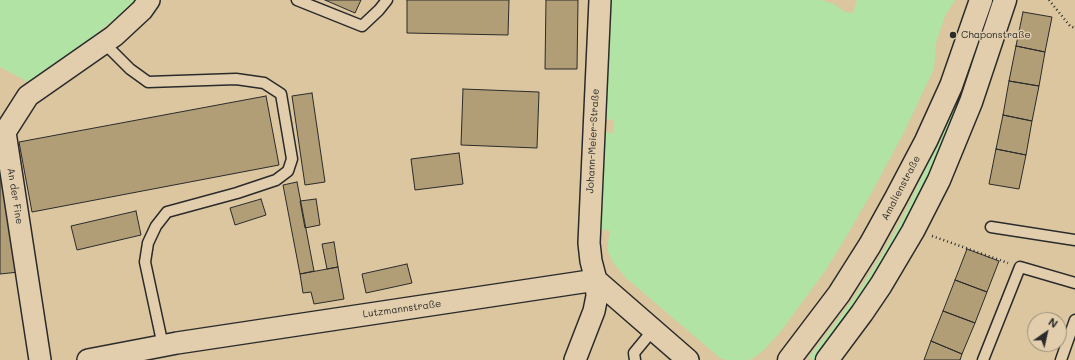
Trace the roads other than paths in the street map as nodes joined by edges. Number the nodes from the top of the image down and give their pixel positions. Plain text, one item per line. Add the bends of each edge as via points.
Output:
1 (149, 0) edge
2 (297, 0) edge
3 (387, 0) edge
4 (600, 0) edge
5 (981, 0) edge
6 (1005, 0) edge
7 (104, 43) junction
8 (991, 227) dead end
9 (1075, 240) edge
10 (596, 280) junction
11 (1075, 283) edge
12 (1075, 320) edge
13 (653, 330) junction
14 (171, 349) edge
15 (40, 360) edge
16 (88, 360) edge
17 (575, 360) edge
18 (635, 360) edge
19 (688, 360) edge
20 (789, 360) edge
21 (827, 360) edge
22 (983, 360) edge
23 (1061, 360) edge

1 - 7 street, An der Fine via 142,10
2 - 3 lane via 362,26
4 - 10 street, Johann-Meier-Straße via 589,243
5 - 20 main road, Amalienstraße via 951,86 900,192 839,294
6 - 21 main road via 971,102 939,180 881,285
7 - 14 lane via 130,69 148,82 236,78 264,82 281,94 292,159 288,171 276,180 167,212 156,226 148,243 146,262
7 - 15 street, An der Fine via 28,96 5,132
8 - 9 lane
10 - 13 street
10 - 14 street, Lutzmannstraße
10 - 17 street, Johann-Meier-Straße via 597,296 594,311
11 - 22 lane via 1020,267
12 - 23 lane
13 - 18 lane via 634,353
13 - 19 street
14 - 16 street, Lutzmannstraße

